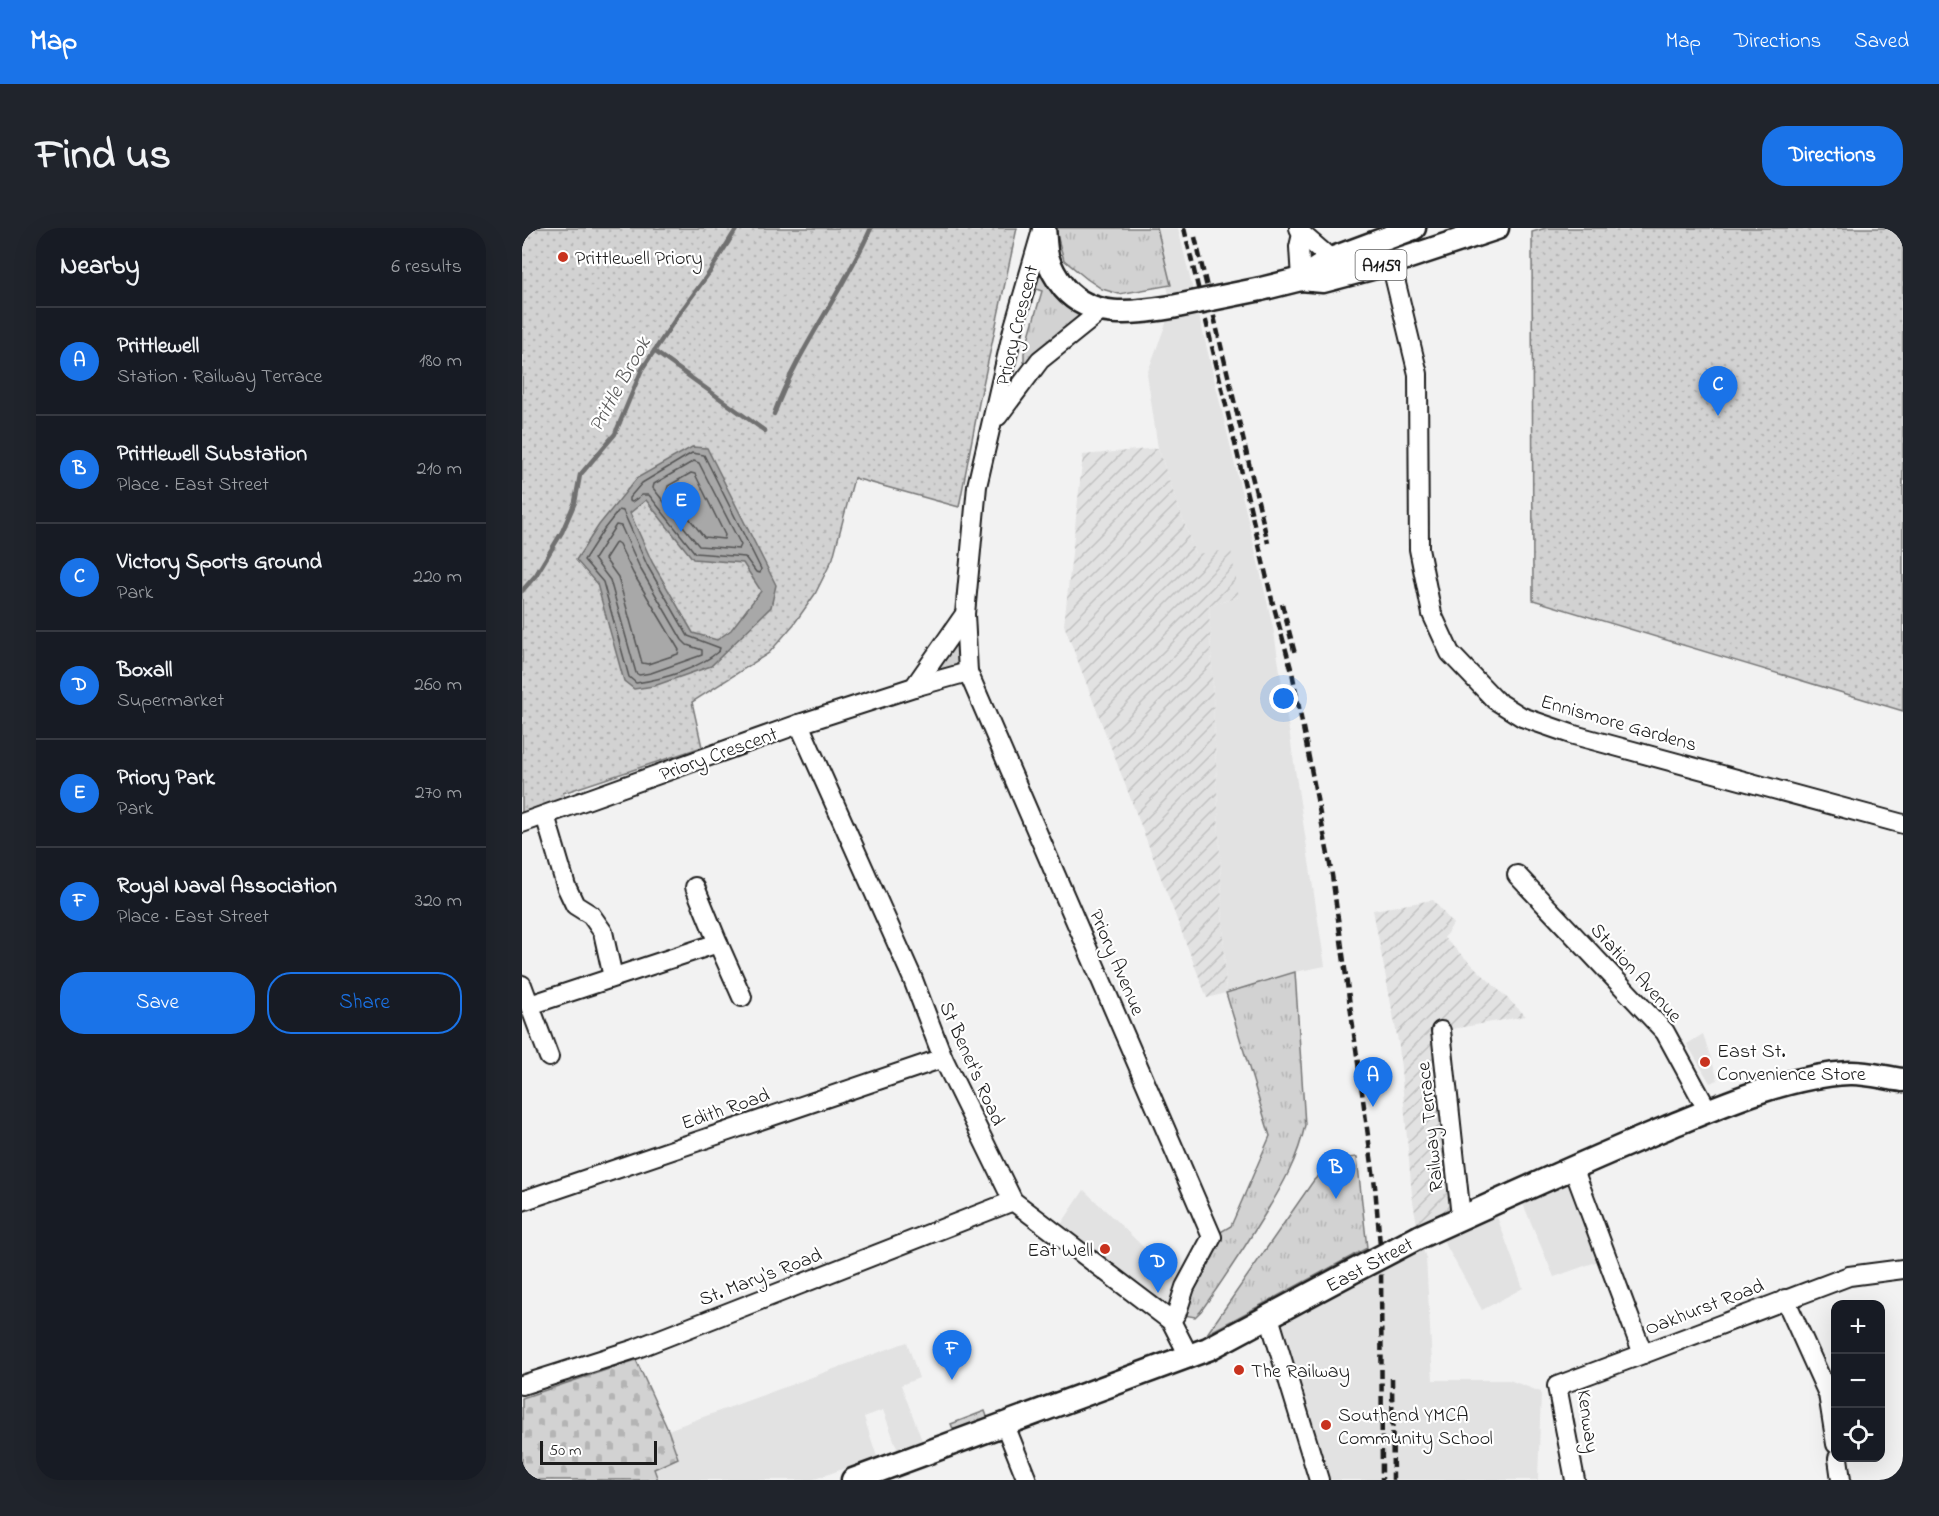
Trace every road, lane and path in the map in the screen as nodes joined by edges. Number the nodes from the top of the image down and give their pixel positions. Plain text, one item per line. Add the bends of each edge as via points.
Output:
1 (1043, 228) edge
2 (1414, 228) edge
3 (1497, 228) edge
4 (1301, 231) edge
5 (1331, 259) junction
6 (1391, 263) junction
7 (1300, 279) junction
8 (1101, 311) junction
9 (993, 423) junction
10 (965, 614) junction
11 (968, 672) junction
12 (914, 687) junction
13 (799, 724) junction
14 (545, 815) junction
15 (522, 823) edge
16 (1903, 824) edge
17 (1517, 875) dead end
18 (695, 887) dead end
19 (718, 943) junction
20 (613, 977) junction
21 (522, 985) edge
22 (742, 997) dead end
23 (530, 1005) junction
24 (1441, 1031) dead end
25 (549, 1057) dead end
26 (943, 1058) junction
27 (1899, 1082) edge
28 (1708, 1111) junction
29 (1573, 1167) junction
30 (522, 1201) edge
31 (1013, 1201) junction
32 (1461, 1217) junction
33 (1903, 1269) edge
34 (1785, 1299) junction
35 (1269, 1317) junction
36 (1171, 1321) junction
37 (1643, 1354) junction
38 (1189, 1356) junction
39 (522, 1385) edge
40 (1831, 1413) edge
41 (1005, 1425) junction
42 (1839, 1462) edge
43 (854, 1480) edge
44 (1027, 1480) edge
45 (1319, 1480) edge
46 (1575, 1480) edge
47 (1841, 1480) edge

1 - 8 main road, Priory Crescent / A1159 via 1047,256 1058,280 1072,297
1 - 9 street, Priory Crescent via 1012,330
2 - 5 main road, A1159
3 - 6 main road, A1159
4 - 5 street
4 - 7 street
5 - 7 main road, A1159
6 - 7 main road, A1159 via 1323,281
6 - 16 street, Ennismore Gardens via 1418,374 1419,549 1432,614 1450,653 1495,700 1522,717 1574,735
7 - 8 main road, Priory Crescent / A1159, bridge via 1172,308 1137,313
8 - 9 street, Priory Crescent via 1040,360
9 - 10 street, Priory Crescent via 977,486
10 - 11 street, Priory Avenue
10 - 12 street, Priory Crescent
11 - 12 street, Priory Crescent
11 - 36 street, Priory Avenue via 1212,1237
12 - 13 street, Priory Crescent
13 - 14 street, Priory Crescent
13 - 26 street, St Benet's Road via 912,977
14 - 15 street, Priory Crescent
14 - 20 street via 575,905 591,915 603,932
17 - 28 street, Station Avenue via 1665,1032
18 - 19 street
19 - 20 street
19 - 22 street
20 - 23 street
21 - 23 street
23 - 25 street
24 - 32 street, Railway Terrace
26 - 30 street, Edith Road
26 - 31 street, St Benet's Road
27 - 28 main road, East Street via 1851,1073 1823,1075
28 - 29 main road, East Street
29 - 32 main road, East Street
29 - 37 street, Oakhurst Road
31 - 36 street, St Benet's Road
31 - 39 street, St. Mary's Road via 635,1349
32 - 35 main road, East Street, bridge
33 - 34 street, Oakhurst Road via 1849,1276
34 - 37 street, Oakhurst Road
34 - 40 street via 1828,1394
35 - 38 main road, East Street
35 - 45 street
36 - 38 street, St Benet's Road
37 - 46 street, Kenway via 1557,1386
38 - 41 main road, East Street
41 - 43 main road, East Street
41 - 44 street
42 - 47 street

